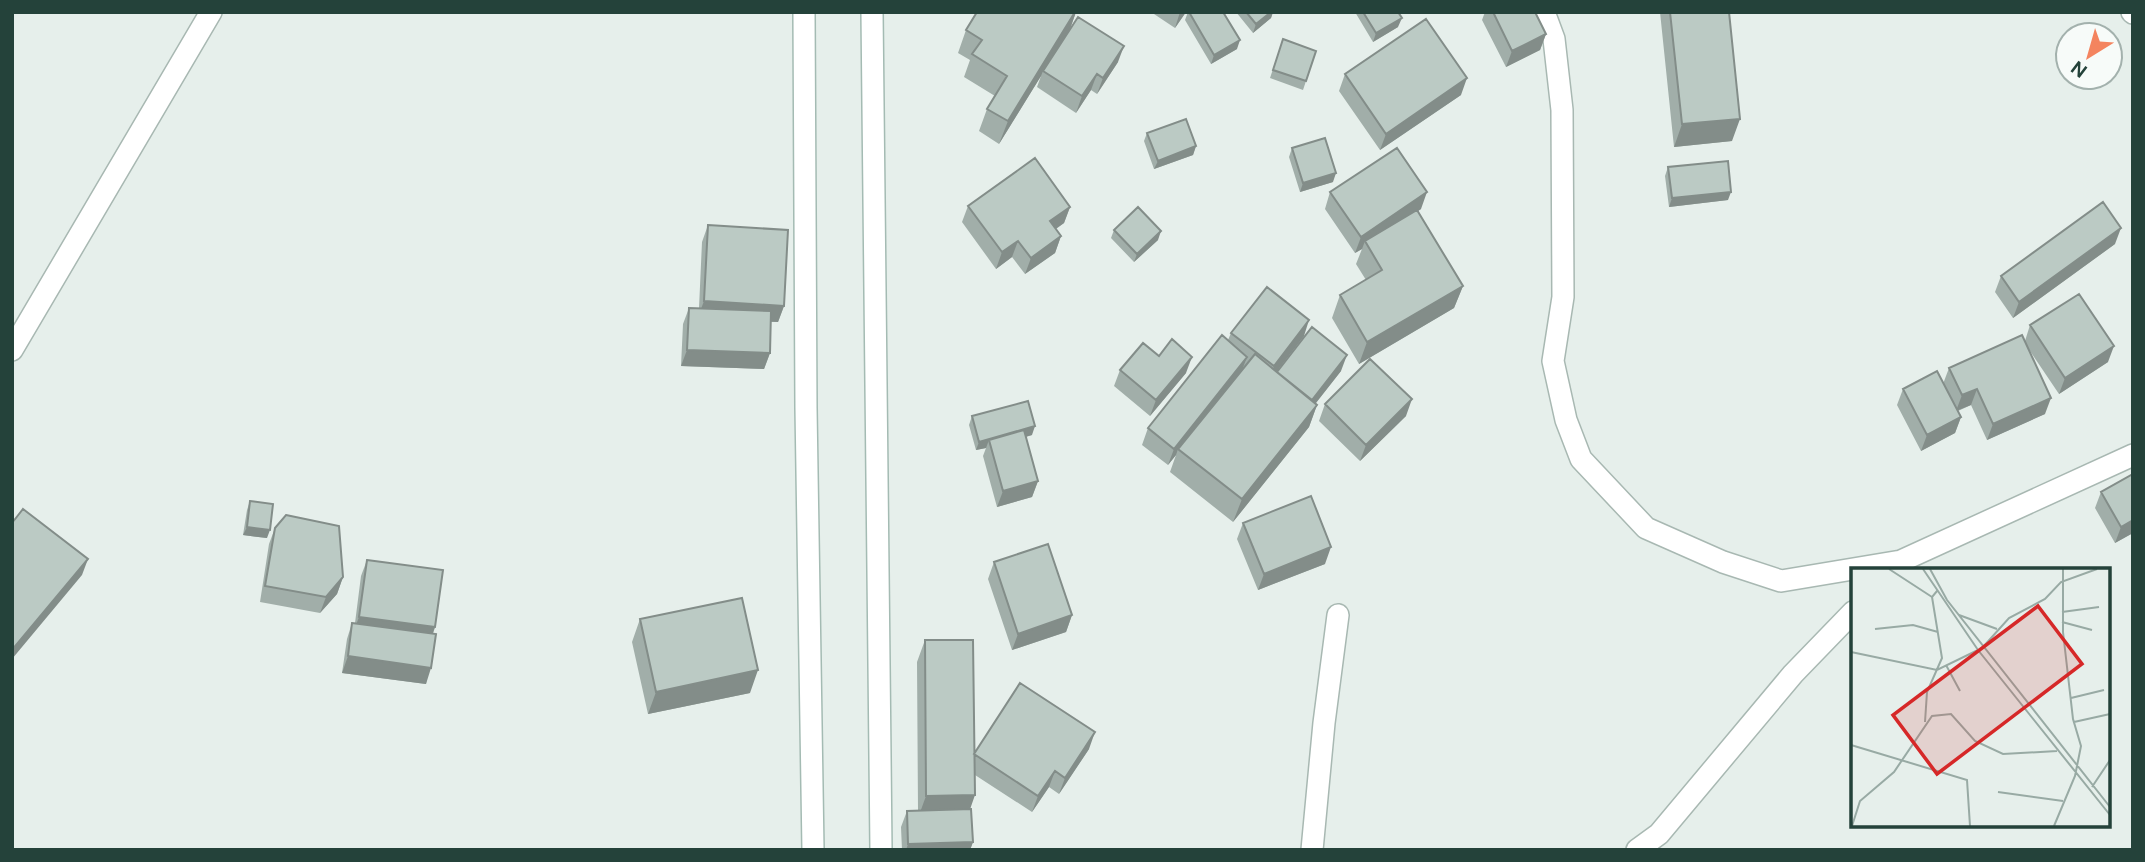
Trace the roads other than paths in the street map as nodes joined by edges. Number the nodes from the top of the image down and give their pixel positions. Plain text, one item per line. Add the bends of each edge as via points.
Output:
1 (211, 12) edge
2 (804, 12) edge
3 (872, 12) edge
4 (1544, 12) edge
5 (12, 350) edge
6 (2133, 455) edge
7 (1897, 566) edge
8 (1851, 572) edge
9 (1851, 613) edge
10 (1338, 615) dead end
11 (813, 850) edge
12 (881, 850) edge
13 (1312, 850) edge
14 (1637, 850) edge

1 - 5 street
2 - 11 street
3 - 12 street
4 - 8 street via 1554,39 1562,110 1563,297 1553,361 1566,420 1581,459 1646,528 1723,562 1782,581
6 - 7 street
9 - 14 street via 1793,674 1659,834
10 - 13 street

